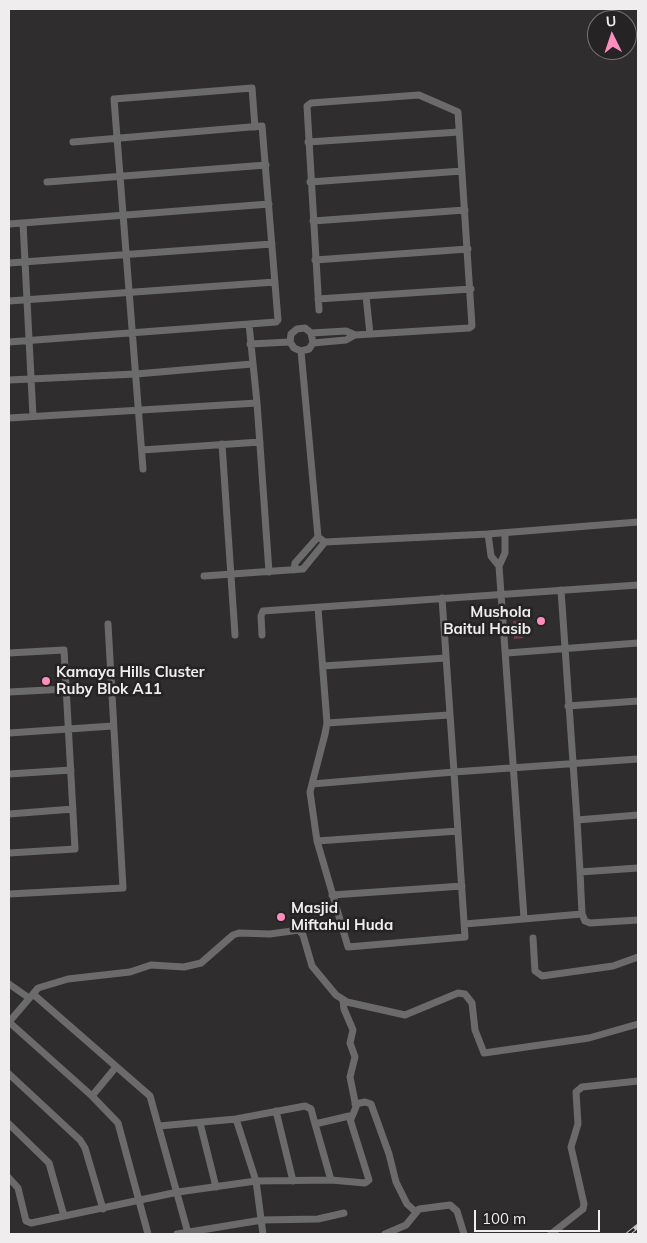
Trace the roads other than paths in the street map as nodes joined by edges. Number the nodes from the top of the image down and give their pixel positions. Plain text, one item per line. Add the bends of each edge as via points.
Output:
1 (255, 127) junction
2 (459, 132) junction
3 (117, 138) junction
4 (73, 142) dead end
5 (308, 142) junction
6 (266, 165) junction
7 (462, 171) junction
8 (120, 176) junction
9 (47, 182) dead end
10 (310, 182) junction
11 (269, 204) junction
12 (465, 210) junction
13 (123, 216) junction
14 (313, 221) junction
15 (24, 223) junction
16 (9, 224) edge
17 (272, 244) junction
18 (468, 249) junction
19 (126, 255) junction
20 (315, 260) junction
21 (25, 262) junction
22 (9, 263) edge
23 (275, 282) junction
24 (471, 289) junction
25 (129, 292) junction
26 (366, 296) junction
27 (27, 299) junction
28 (318, 299) junction
29 (9, 300) edge
30 (319, 310) dead end
31 (249, 324) junction
32 (132, 333) junction
33 (311, 333) junction
34 (355, 334) junction
35 (370, 334) junction
36 (29, 340) junction
37 (9, 342) edge
38 (290, 342) junction
39 (313, 343) junction
40 (250, 344) junction
41 (301, 351) junction
42 (252, 364) junction
43 (136, 374) junction
44 (31, 378) junction
45 (9, 380) edge
46 (257, 403) junction
47 (138, 409) junction
48 (33, 416) junction
49 (9, 418) edge
50 (260, 442) junction
51 (222, 444) junction
52 (142, 450) junction
53 (144, 469) dead end
54 (638, 522) edge
55 (505, 532) junction
56 (488, 534) junction
57 (318, 537) junction
58 (325, 542) junction
59 (499, 566) junction
60 (294, 570) junction
61 (269, 572) junction
62 (231, 574) junction
63 (204, 576) dead end
64 (638, 585) edge
65 (561, 590) junction
66 (502, 595) junction
67 (442, 598) junction
68 (318, 608) junction
69 (108, 624) dead end
70 (235, 635) dead end
71 (262, 635) dead end
72 (638, 643) edge
73 (565, 649) junction
74 (9, 653) edge
75 (507, 654) junction
76 (446, 658) junction
77 (323, 666) junction
78 (67, 689) junction
79 (9, 692) edge
80 (638, 701) edge
81 (568, 706) junction
82 (449, 715) junction
83 (326, 723) junction
84 (113, 726) junction
85 (69, 730) junction
86 (9, 733) edge
87 (638, 759) edge
88 (572, 764) junction
89 (514, 768) junction
90 (71, 770) junction
91 (454, 772) junction
92 (9, 774) edge
93 (312, 784) junction
94 (73, 809) junction
95 (9, 814) edge
96 (638, 815) edge
97 (577, 820) junction
98 (458, 831) junction
99 (317, 841) junction
100 (9, 853) edge
101 (638, 868) edge
102 (580, 872) junction
103 (462, 886) junction
104 (9, 894) edge
105 (332, 895) junction
106 (582, 914) junction
107 (524, 918) junction
108 (638, 920) edge
109 (465, 924) junction
110 (534, 938) dead end
111 (638, 957) edge
112 (9, 984) edge
113 (31, 996) junction
114 (343, 1001) junction
115 (9, 1022) edge
116 (638, 1024) edge
117 (116, 1067) junction
118 (9, 1074) edge
119 (638, 1081) edge
120 (92, 1096) junction
121 (355, 1104) junction
122 (276, 1111) junction
123 (236, 1118) junction
124 (351, 1118) junction
125 (200, 1123) junction
126 (9, 1124) edge
127 (315, 1124) junction
128 (159, 1126) junction
129 (9, 1178) edge
130 (293, 1180) junction
131 (331, 1180) junction
132 (256, 1181) junction
133 (216, 1187) junction
134 (178, 1192) junction
135 (139, 1201) junction
136 (103, 1209) junction
137 (344, 1212) dead end
138 (416, 1212) junction
139 (64, 1216) junction
140 (262, 1220) junction
141 (188, 1233) junction
142 (148, 1234) edge
143 (177, 1234) edge
144 (263, 1234) edge
145 (385, 1234) edge
146 (464, 1234) edge
147 (551, 1234) edge

1 - 3 street
1 - 3 street via 252,88 114,99
1 - 6 street via 262,126
2 - 5 street
2 - 5 street via 458,112 419,95 311,103 306,111
2 - 7 street
3 - 4 street
3 - 8 street
5 - 10 street
6 - 8 street
6 - 11 street
7 - 10 street
7 - 12 street
8 - 9 street
8 - 13 street
10 - 14 street
11 - 13 street
11 - 17 street
12 - 14 street
12 - 18 street
13 - 15 street
13 - 19 street
14 - 20 street
15 - 16 street
15 - 21 street
17 - 19 street
17 - 23 street
18 - 20 street
18 - 24 street
19 - 21 street
19 - 25 street
20 - 28 street
21 - 22 street
21 - 27 street
23 - 25 street
23 - 31 street via 278,320
24 - 26 street
24 - 35 street via 473,321 469,328
25 - 27 street
25 - 32 street
26 - 28 street
26 - 35 street
27 - 29 street
27 - 36 street
28 - 30 street
31 - 32 street
31 - 40 street
32 - 36 street
32 - 43 street
33 - 34 street via 346,330
33 - 38 street via 305,328 297,329 291,334
33 - 39 street
34 - 35 street
34 - 39 street via 346,340
36 - 37 street
36 - 44 street
38 - 40 street
38 - 41 street
39 - 41 street via 309,349
40 - 42 street
41 - 57 street
42 - 43 street
42 - 46 street
43 - 44 street
43 - 47 street
44 - 45 street
44 - 48 street
46 - 47 street
46 - 50 street
47 - 48 street
47 - 52 street
48 - 49 street
50 - 51 street
50 - 61 street
51 - 52 street
51 - 62 street
52 - 53 street
54 - 55 street
55 - 56 street
55 - 59 street via 505,553
56 - 58 street
56 - 59 street via 492,556
57 - 58 street
57 - 60 street via 295,563
58 - 60 street via 303,569
59 - 66 street
60 - 61 street
61 - 62 street
62 - 63 street
62 - 70 street
64 - 65 street
65 - 66 street
65 - 73 street
66 - 67 street
66 - 75 street
67 - 68 street
67 - 76 street
68 - 71 street via 263,611
68 - 77 street
69 - 84 street
72 - 73 street
73 - 75 street
73 - 81 street
74 - 78 street via 64,650
75 - 89 street
76 - 77 street
76 - 82 street
77 - 83 street
78 - 79 street
78 - 85 street
80 - 81 street
81 - 88 street
82 - 83 street
82 - 91 street
83 - 93 street
84 - 85 street
84 - 104 street via 123,888
85 - 86 street
85 - 90 street
87 - 88 street
88 - 89 street
88 - 97 street
89 - 91 street
89 - 107 street
90 - 92 street
90 - 94 street
91 - 93 street
91 - 98 street
93 - 99 street via 310,792
94 - 95 street
94 - 100 street via 75,850
96 - 97 street
97 - 102 street
98 - 99 street
98 - 103 street
99 - 105 street
101 - 102 street
102 - 106 street
103 - 105 street
103 - 109 street
105 - 109 street via 348,947 461,939 466,933
106 - 107 street
106 - 108 street via 590,923
107 - 109 street
110 - 111 street via 535,971 542,976 614,966
112 - 113 street
113 - 114 street via 38,988 68,979 130,972 151,966 184,967 201,963 239,932 270,934 299,930 312,966
113 - 115 street
113 - 117 street
114 - 116 street via 405,1015 458,993 465,994 472,1003 481,1051 487,1054 590,1038
114 - 121 street via 353,1030 350,1043 356,1059 350,1077
115 - 120 street
117 - 120 street
117 - 128 street via 150,1096
118 - 136 street via 80,1140
119 - 147 street via 582,1087 576,1092 578,1124 571,1147 583,1209
120 - 135 street via 118,1123
121 - 124 street via 356,1110
121 - 138 street via 371,1104 396,1182 407,1204
122 - 123 street
122 - 127 street via 308,1106
122 - 130 street
123 - 125 street
123 - 132 street
124 - 127 street via 346,1116
124 - 131 street via 369,1180 365,1183
125 - 128 street
125 - 133 street
126 - 139 street via 49,1163
127 - 131 street
128 - 134 street
129 - 139 street via 18,1188 28,1223
130 - 131 street
130 - 132 street
132 - 133 street
132 - 140 street
133 - 134 street
134 - 135 street
134 - 141 street
135 - 136 street
135 - 142 street
136 - 139 street
137 - 140 street via 318,1219
138 - 145 street via 406,1225
138 - 146 street via 424,1208 453,1206
140 - 141 street
140 - 144 street
141 - 143 street

